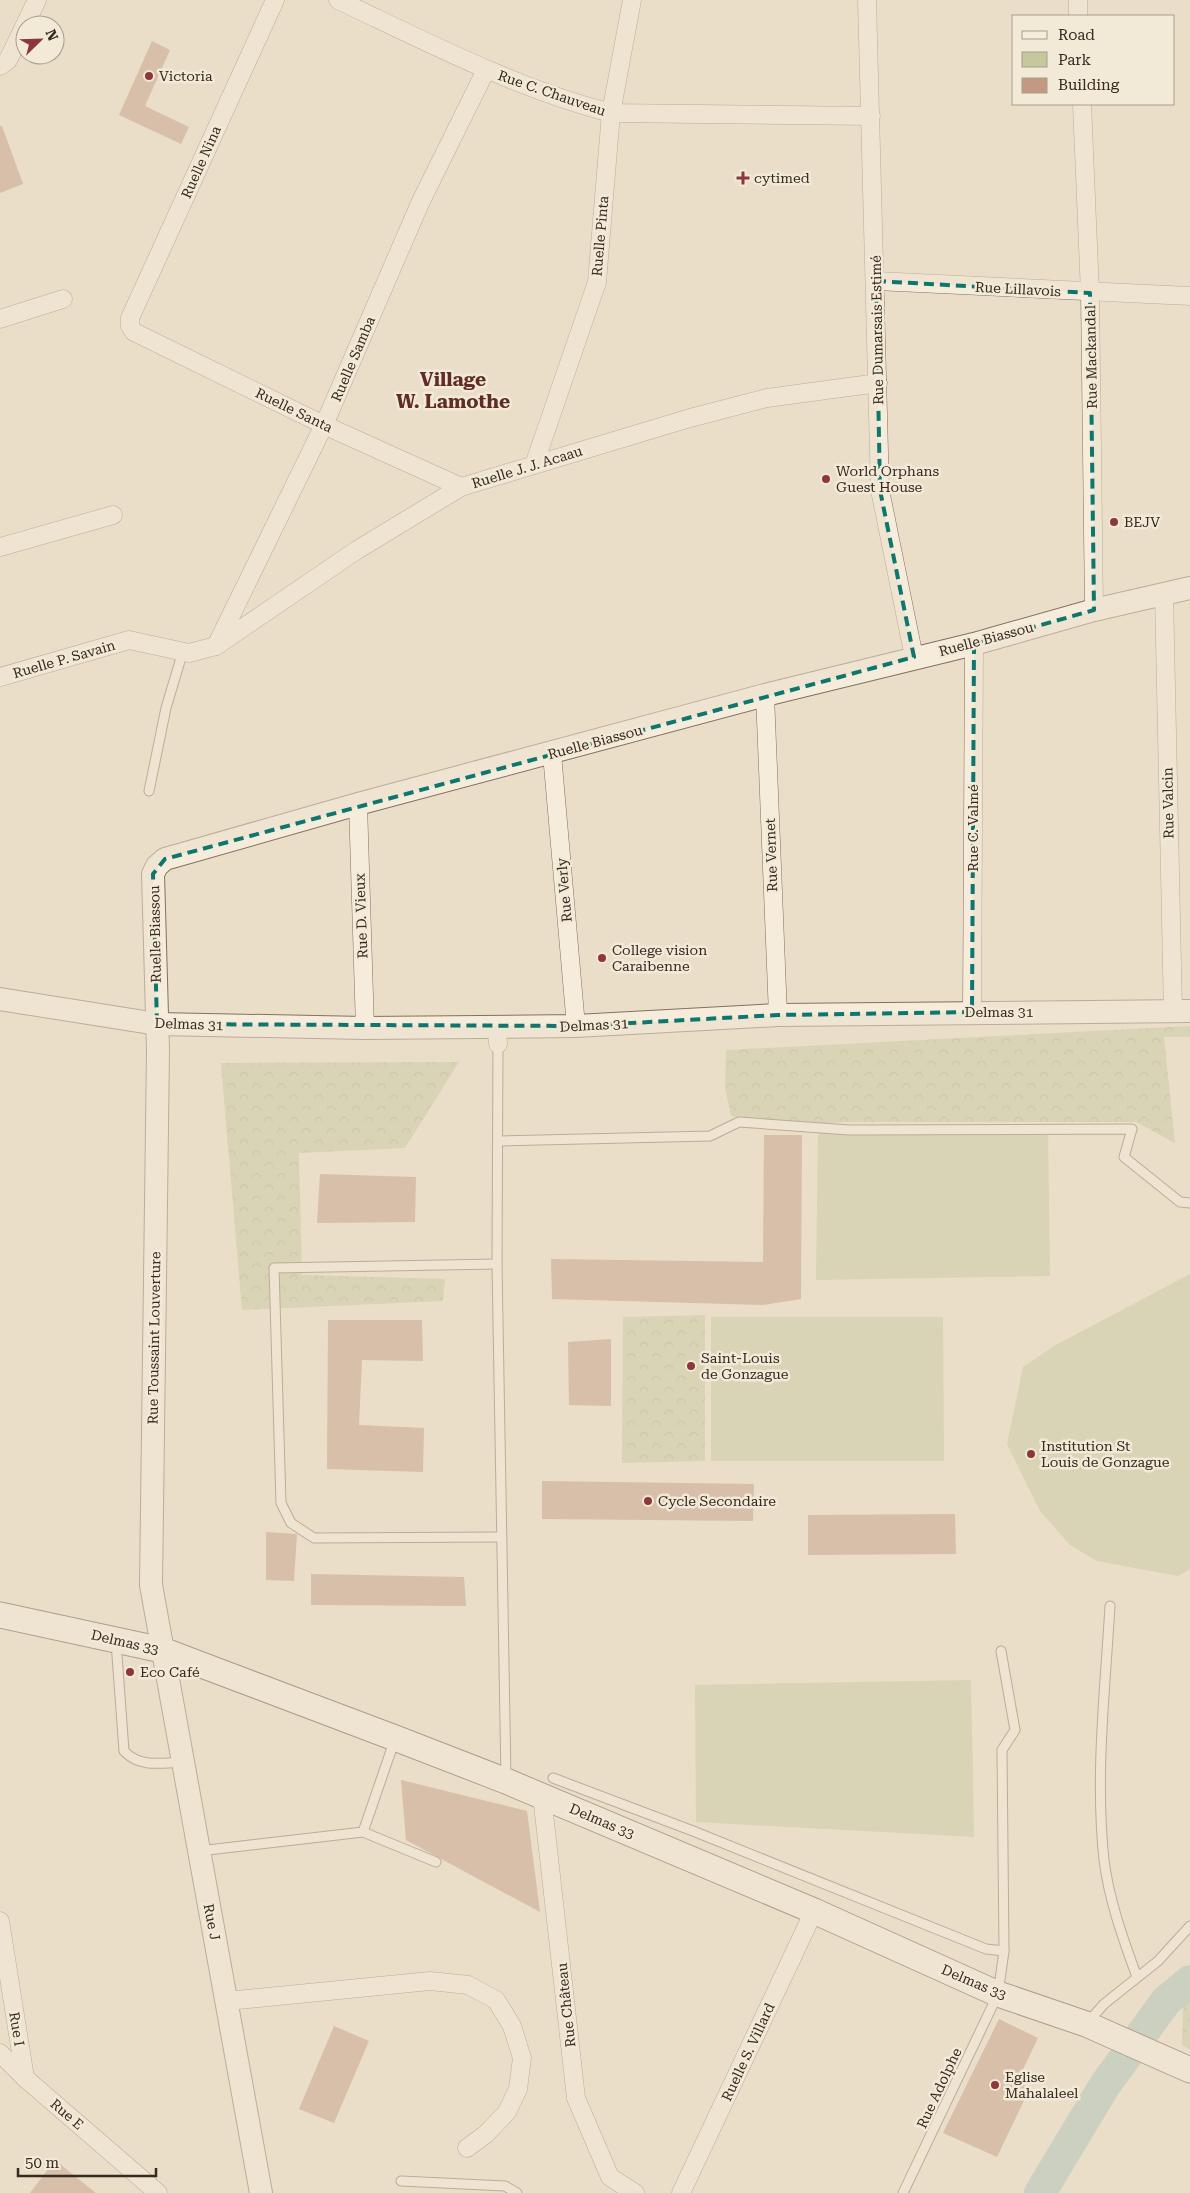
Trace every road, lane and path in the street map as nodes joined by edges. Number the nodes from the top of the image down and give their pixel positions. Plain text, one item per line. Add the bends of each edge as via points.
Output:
1 (37, 0) edge
2 (275, 0) edge
3 (338, 0) edge
4 (632, 0) edge
5 (867, 0) edge
6 (1078, 0) edge
7 (1078, 15) edge
8 (0, 66) edge
9 (486, 70) junction
10 (1082, 105) edge
11 (611, 113) junction
12 (871, 116) junction
13 (876, 281) junction
14 (1090, 293) junction
15 (1190, 296) edge
16 (63, 299) dead end
17 (0, 319) edge
18 (130, 326) joint
19 (878, 383) junction
20 (324, 425) junction
21 (534, 465) junction
22 (461, 487) junction
23 (113, 515) dead end
24 (0, 547) edge
25 (1190, 588) edge
26 (1164, 594) junction
27 (1094, 610) junction
28 (974, 644) junction
29 (216, 646) junction
30 (183, 652) junction
31 (914, 658) junction
32 (0, 676) edge
33 (765, 696) junction
34 (552, 754) junction
35 (149, 791) dead end
36 (358, 804) junction
37 (0, 1000) edge
38 (1181, 1011) edge
39 (972, 1012) junction
40 (778, 1015) junction
41 (157, 1024) junction
42 (576, 1026) junction
43 (365, 1028) junction
44 (498, 1036) junction
45 (498, 1141) junction
46 (1190, 1203) edge
47 (497, 1264) junction
48 (501, 1537) junction
49 (1110, 1606) dead end
50 (0, 1615) edge
51 (116, 1641) junction
52 (162, 1650) junction
53 (1001, 1651) dead end
54 (395, 1738) junction
55 (182, 1762) junction
56 (506, 1781) junction
57 (548, 1787) junction
58 (363, 1832) junction
59 (198, 1851) junction
60 (436, 1862) dead end
61 (814, 1911) junction
62 (0, 1921) edge
63 (1190, 1926) edge
64 (1004, 1951) junction
65 (1137, 1976) junction
66 (998, 1994) junction
67 (227, 2001) junction
68 (1093, 2028) junction
69 (0, 2052) edge
70 (1190, 2070) edge
71 (25, 2078) junction
72 (467, 2148) dead end
73 (401, 2181) dead end
74 (158, 2193) edge
75 (261, 2193) edge
76 (517, 2193) edge
77 (635, 2193) edge
78 (681, 2193) edge
79 (903, 2193) edge

1 - 8 street via 8,60
2 - 18 street, Ruelle Nina via 130,318
3 - 9 street, Rue C. Chauveau
4 - 11 street, Ruelle Pinta
5 - 12 street, Rue Dumarsais Estimé
6 - 7 street
9 - 11 street, Rue C. Chauveau
9 - 20 street, Ruelle Samba via 421,201
10 - 14 street, Rue Mackandal
11 - 12 street, Rue C. Chauveau
11 - 21 street, Ruelle Pinta via 597,282
12 - 13 street, Rue Dumarsais Estimé
13 - 14 street, Rue Lillavois
13 - 19 street, Rue Dumarsais Estimé
14 - 15 street, Rue Lillavois
14 - 27 street, Rue Mackandal
16 - 17 street
18 - 20 street, Ruelle Santa via 134,332
19 - 21 street, Ruelle J. J. Acaau via 767,398
19 - 31 street, Rue Dumarsais Estimé via 880,490
20 - 22 street, Ruelle Santa
20 - 29 street, Ruelle Samba
21 - 22 street, Ruelle J. J. Acaau
22 - 29 street, Ruelle J. J. Acaau via 357,550
23 - 24 street
25 - 26 street, Ruelle Biassou
26 - 27 street, Ruelle Biassou
26 - 38 street, Rue Valcin
27 - 28 street, Ruelle Biassou
28 - 31 street, Ruelle Biassou
28 - 39 street, Rue C. Valmé
29 - 30 street, Ruelle P. Savain
30 - 32 street, Ruelle P. Savain via 129,640
30 - 35 lane via 166,708
31 - 33 street, Ruelle Biassou
33 - 34 street, Ruelle Biassou
33 - 40 street, Rue Vernet
34 - 36 street, Ruelle Biassou
34 - 42 street, Rue Verly
36 - 41 street, Ruelle Biassou via 165,859 157,866 154,874
36 - 43 street, Rue D. Vieux
37 - 41 street, Delmas 31
38 - 39 street, Delmas 31
39 - 40 street, Delmas 31
40 - 42 street, Delmas 31
41 - 43 street, Delmas 31
41 - 52 street, Rue Toussaint Louverture via 151,1585
42 - 44 street, Delmas 31
43 - 44 street, Delmas 31
44 - 45 lane
45 - 46 lane via 710,1136 739,1122 849,1130 1132,1129 1124,1157 1180,1202
45 - 47 lane
47 - 48 lane
47 - 48 lane via 274,1268 281,1503 291,1523 314,1538
48 - 56 lane
49 - 65 lane via 1100,1785 1104,1862 1119,1929
50 - 51 main road, Delmas 33
51 - 52 main road, Delmas 33
51 - 55 lane via 124,1752 142,1763
52 - 54 main road, Delmas 33
52 - 55 street, Rue J
53 - 64 lane, Rue Adolphe via 1014,1730 1002,1750
54 - 56 main road, Delmas 33
54 - 58 lane
55 - 59 street, Rue J
56 - 57 main road, Delmas 33
57 - 61 main road, Delmas 33
57 - 64 lane via 693,1831 986,1950
57 - 77 street, Rue Château via 576,2098 610,2177
58 - 59 lane
58 - 60 lane
59 - 67 street, Rue J
61 - 66 main road, Delmas 33
61 - 78 street, Ruelle S. Villard
62 - 71 street, Rue I
63 - 65 lane via 1158,1961
64 - 66 lane, Rue Adolphe
65 - 68 lane via 1104,2004
66 - 68 main road, Delmas 33
66 - 79 lane, Rue Adolphe
67 - 72 street via 430,1981 468,1985 496,2000 512,2026 522,2058 518,2089 507,2112
67 - 75 street, Rue J
68 - 70 main road, Delmas 33
69 - 71 street, Rue E
71 - 74 street, Rue E
73 - 76 lane via 505,2186

